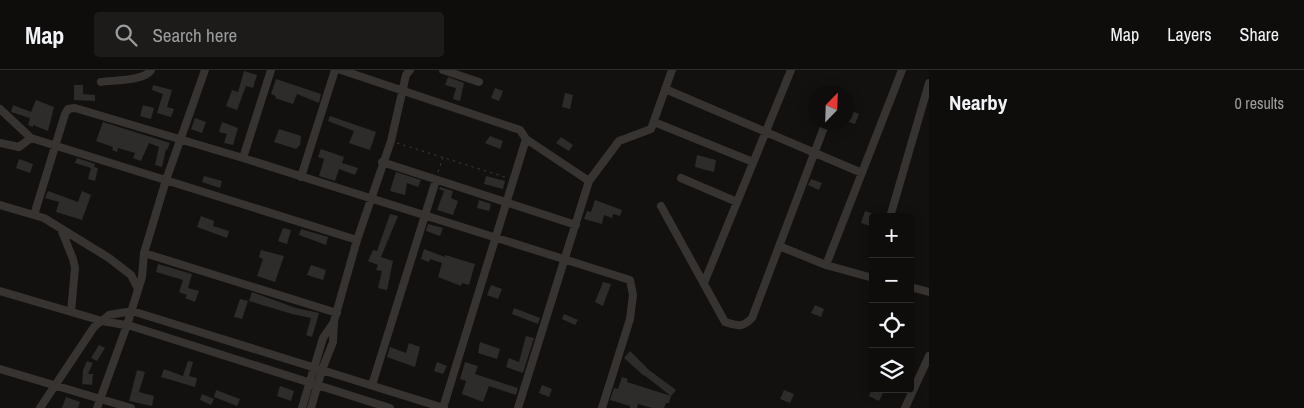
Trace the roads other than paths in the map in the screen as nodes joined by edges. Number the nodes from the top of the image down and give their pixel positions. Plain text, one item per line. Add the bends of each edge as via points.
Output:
1 (151, 70) edge
2 (205, 70) edge
3 (271, 70) edge
4 (335, 70) edge
5 (342, 70) edge
6 (443, 70) edge
7 (672, 70) edge
8 (791, 70) edge
9 (902, 70) edge
10 (406, 72) edge
11 (101, 82) dead end
12 (479, 82) dead end
13 (929, 82) edge
14 (665, 89) junction
15 (403, 90) junction
16 (0, 109) edge
17 (654, 122) junction
18 (823, 130) edge
19 (766, 132) junction
20 (31, 138) junction
21 (180, 139) junction
22 (526, 139) junction
23 (0, 143) edge
24 (55, 146) junction
25 (814, 153) junction
26 (243, 158) junction
27 (382, 162) junction
28 (753, 162) junction
29 (862, 173) junction
30 (301, 177) junction
31 (681, 178) dead end
32 (166, 180) junction
33 (436, 180) junction
34 (589, 181) junction
35 (370, 199) junction
36 (737, 202) junction
37 (506, 203) junction
38 (0, 205) edge
39 (661, 206) dead end
40 (891, 213) edge
41 (34, 215) junction
42 (425, 216) junction
43 (576, 225) junction
44 (61, 229) junction
45 (496, 238) junction
46 (357, 240) junction
47 (779, 246) junction
48 (144, 253) junction
49 (564, 259) junction
50 (826, 265) junction
51 (869, 277) edge
52 (704, 283) junction
53 (914, 288) edge
54 (138, 289) junction
55 (0, 291) edge
56 (929, 292) edge
57 (132, 311) junction
58 (71, 312) junction
59 (336, 317) junction
60 (102, 321) junction
61 (127, 325) junction
62 (929, 356) edge
63 (0, 369) edge
64 (318, 369) junction
65 (313, 384) junction
66 (372, 385) junction
67 (55, 386) junction
68 (100, 398) junction
69 (40, 408) edge
70 (97, 408) edge
71 (131, 408) edge
72 (302, 408) edge
73 (311, 408) edge
74 (390, 408) edge
75 (444, 408) edge
76 (518, 408) edge
77 (602, 408) edge
78 (905, 408) edge

1 - 11 street via 143,77
2 - 21 street
3 - 26 street
4 - 30 street
5 - 15 street
6 - 12 street
7 - 14 street
8 - 19 street
9 - 29 street
10 - 15 street
13 - 40 street
14 - 17 street
14 - 19 street
15 - 22 street via 520,130
15 - 27 street via 391,141
16 - 20 street
17 - 28 street
17 - 34 street via 651,129 619,141
18 - 25 street
19 - 25 street
19 - 28 street
20 - 23 street via 19,147
20 - 24 street
21 - 24 street via 75,108 68,109 65,114
21 - 26 street
21 - 32 street
22 - 34 street
22 - 37 street
24 - 32 street
24 - 41 street
25 - 29 street
25 - 47 street
26 - 30 street
27 - 33 street
27 - 35 street
28 - 36 street
29 - 50 street
30 - 35 street
31 - 36 street
32 - 46 street
32 - 48 street
33 - 37 street
33 - 42 street
34 - 43 street
35 - 42 street
35 - 46 street
36 - 52 street
37 - 43 street
37 - 45 street
38 - 41 street
39 - 52 street
41 - 44 street
42 - 45 street
42 - 66 street
43 - 49 street
44 - 54 street via 131,275
44 - 58 street via 75,268
45 - 49 street
45 - 75 street
46 - 59 street
47 - 50 street
47 - 52 street via 752,318 745,325 725,322
48 - 54 street
48 - 59 street
49 - 76 street
49 - 77 street via 630,280 633,295 630,320
50 - 51 street
53 - 56 street
54 - 57 street
55 - 58 street
57 - 60 street via 109,315
57 - 61 street
57 - 64 street
58 - 60 street
59 - 64 street via 333,342
60 - 61 street
60 - 67 street via 94,327
61 - 65 street
61 - 68 street
62 - 78 street
63 - 67 street
64 - 65 street
64 - 66 street
65 - 72 street
65 - 73 street
65 - 74 street
66 - 75 street
67 - 68 street
67 - 69 street
68 - 70 street
68 - 71 street

